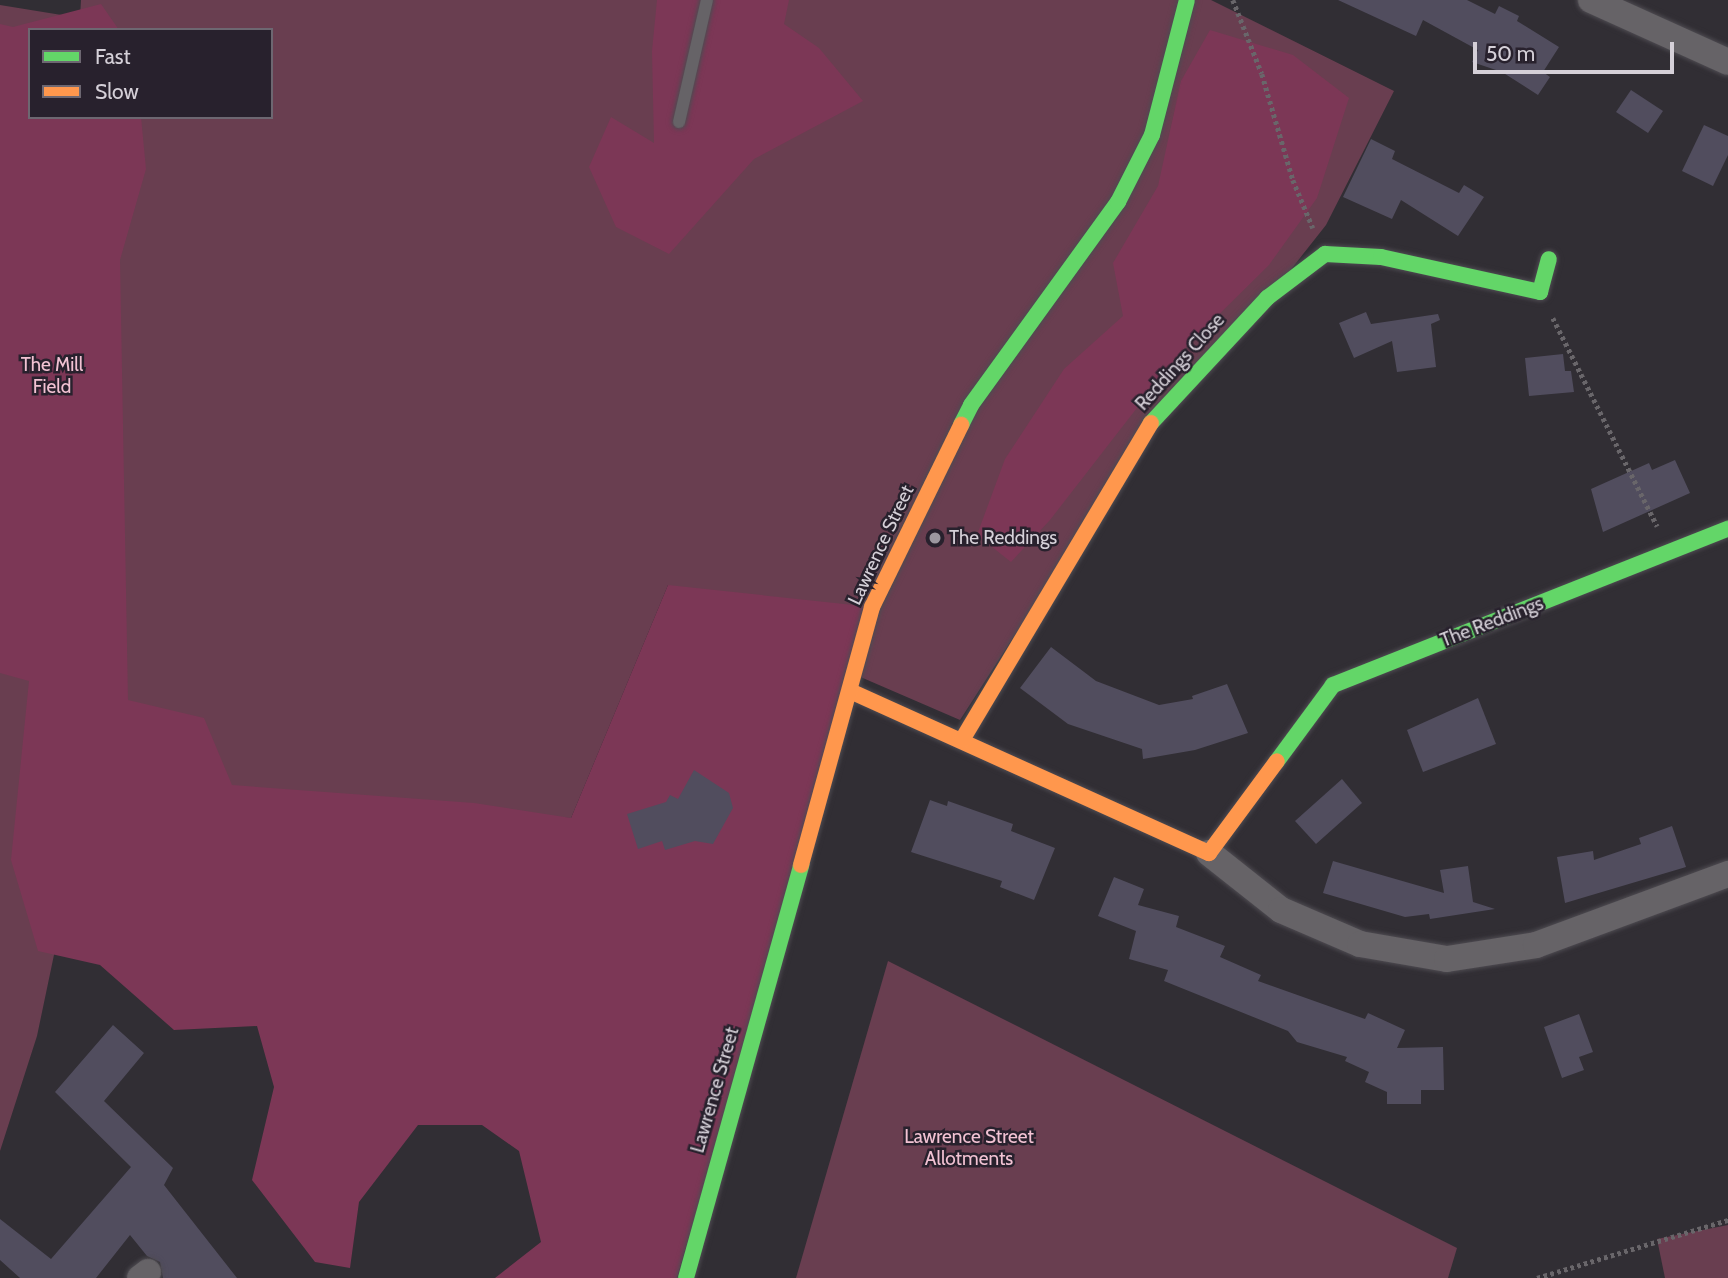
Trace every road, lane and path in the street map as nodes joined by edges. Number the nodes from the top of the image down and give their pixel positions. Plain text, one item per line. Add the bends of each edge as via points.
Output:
1 (707, 0) edge
2 (1187, 0) edge
3 (1233, 0) edge
4 (1591, 0) edge
5 (1728, 62) edge
6 (679, 122) dead end
7 (1325, 254) junction
8 (1549, 258) dead end
9 (1540, 292) junction
10 (1728, 529) edge
11 (1670, 552) junction
12 (850, 691) junction
13 (962, 740) junction
14 (1209, 853) junction
15 (1728, 874) edge
16 (1728, 1220) edge
17 (686, 1278) edge
18 (1537, 1278) edge

1 - 6 lane
2 - 12 street, Lawrence Street via 1146,146 1118,202 971,405 872,607
3 - 7 path via 1262,74 1293,180
4 - 5 street
7 - 9 street via 1381,257
7 - 13 street, Reddings Close via 1267,298 1152,422
8 - 9 street
9 - 11 path
10 - 11 street, The Reddings
11 - 14 street, The Reddings via 1333,685
12 - 13 street
12 - 17 street, Lawrence Street
13 - 14 street
14 - 15 street via 1293,915 1360,944 1447,959 1536,945
16 - 18 path

